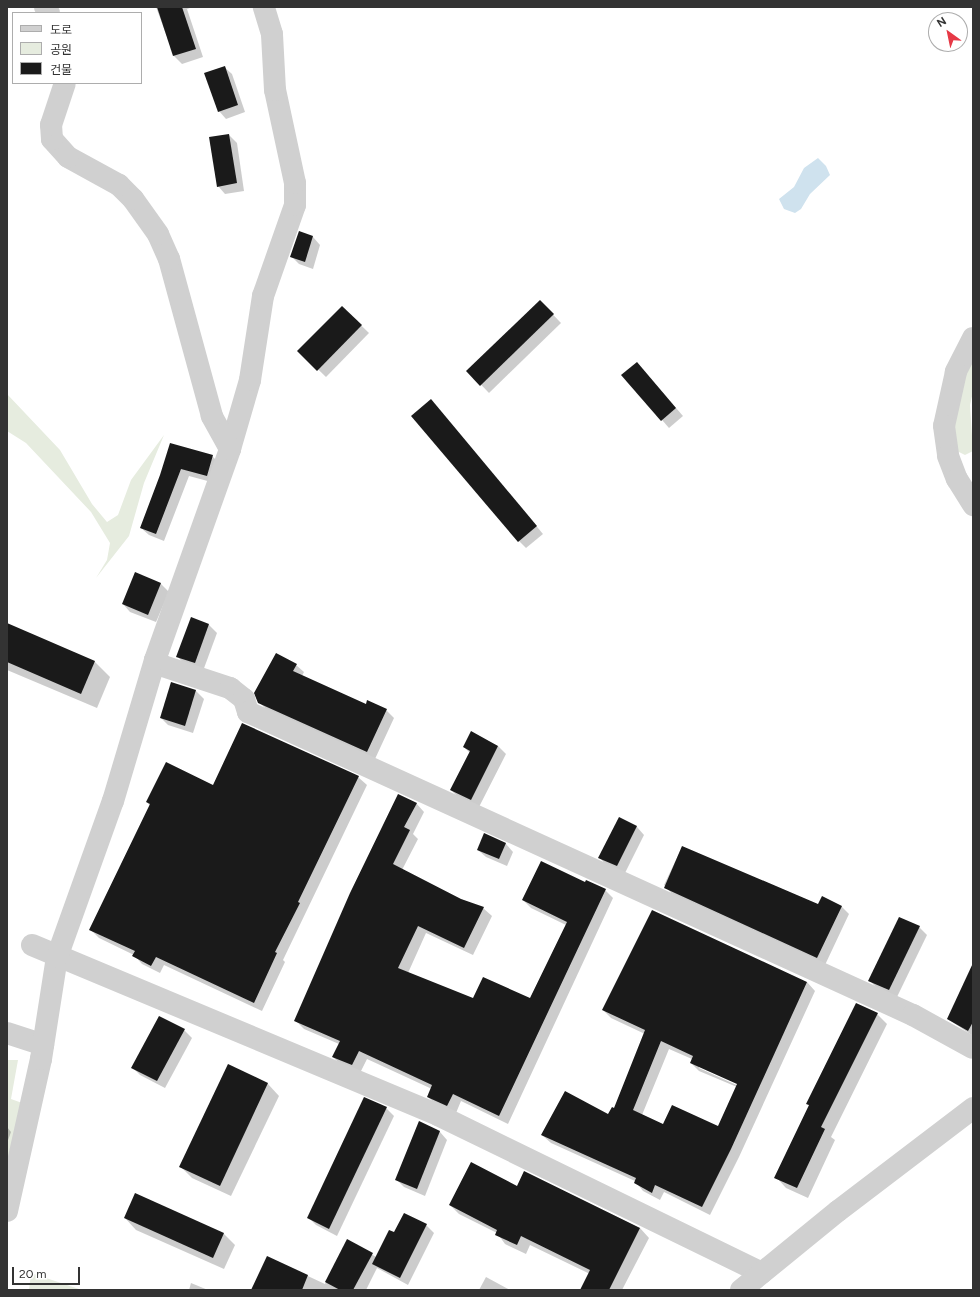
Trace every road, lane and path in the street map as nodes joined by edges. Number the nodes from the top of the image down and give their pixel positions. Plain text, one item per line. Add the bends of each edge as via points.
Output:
1 (264, 7) edge
2 (65, 84) edge
3 (973, 338) edge
4 (230, 449) junction
5 (973, 505) edge
6 (155, 660) junction
7 (32, 946) dead end
8 (57, 957) junction
9 (7, 1033) edge
10 (43, 1045) junction
11 (973, 1048) edge
12 (973, 1108) edge
13 (7, 1211) edge
14 (762, 1273) junction
15 (741, 1290) edge

1 - 4 street via 272,34 275,90 295,183 295,204 263,296 250,380
2 - 4 street via 51,125 52,140 68,158 119,185 138,204 158,234 171,266 212,416
3 - 5 street via 956,372 944,426 948,456 957,479
4 - 6 street
6 - 8 street via 113,801
6 - 11 street via 163,666 230,688 244,699 248,712 913,1015
7 - 8 street
8 - 10 street
8 - 14 street via 438,1115
9 - 10 street
10 - 13 street
12 - 14 street via 838,1210
14 - 15 street

